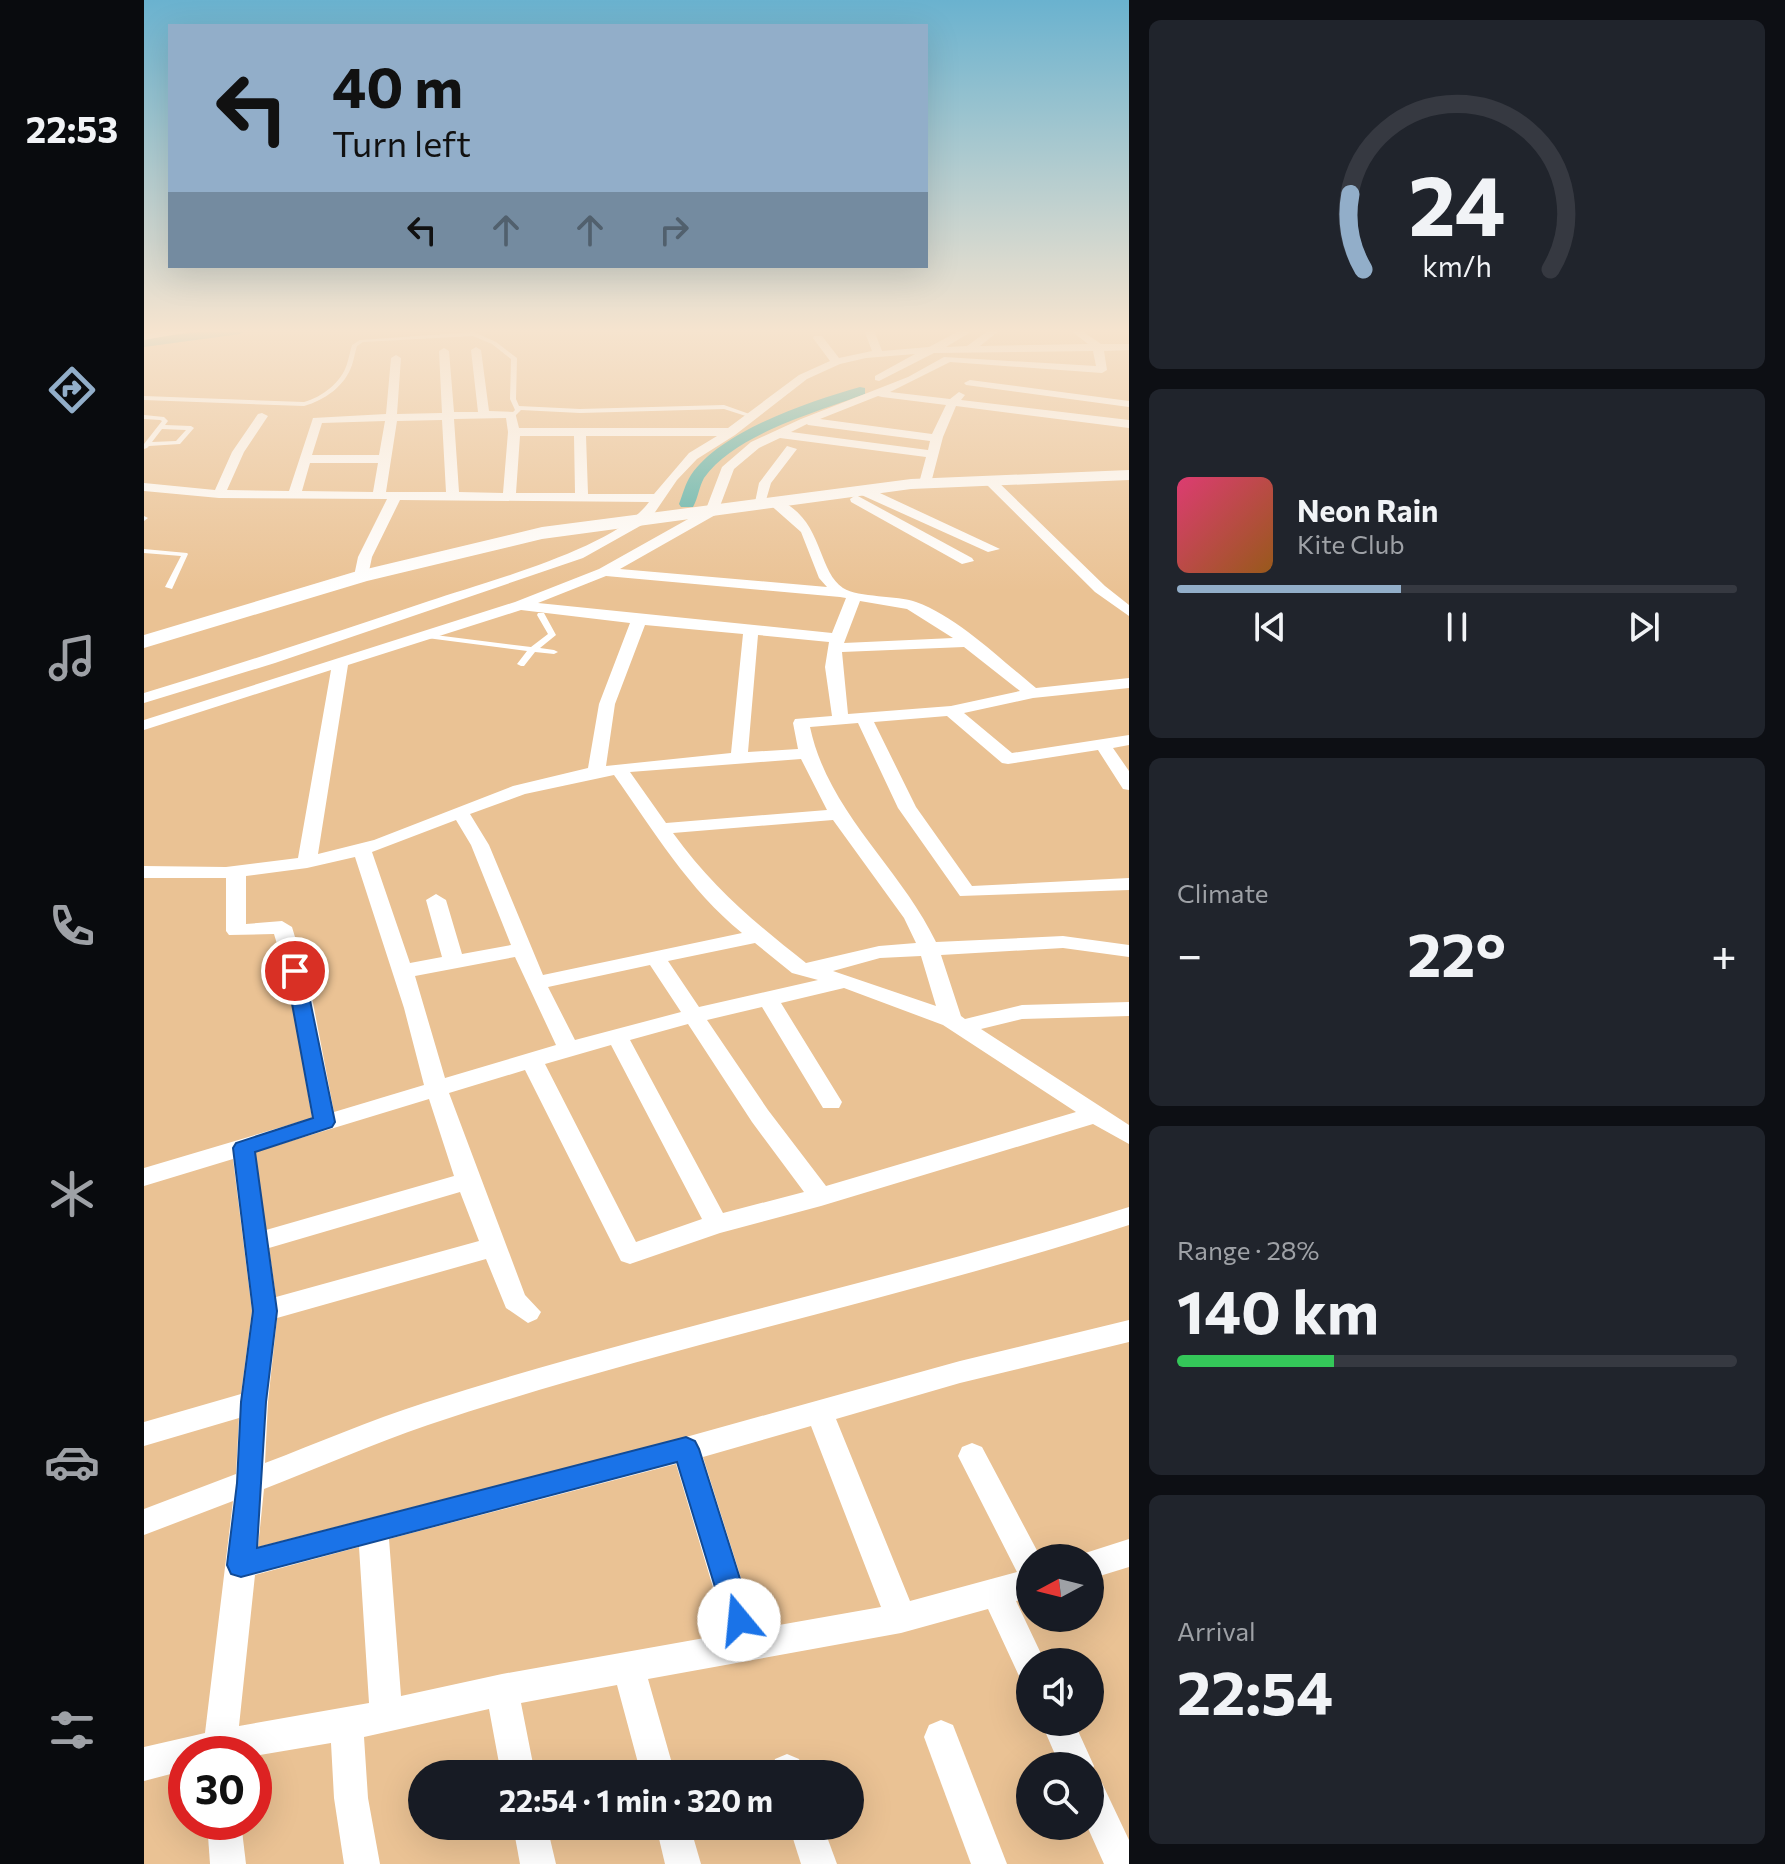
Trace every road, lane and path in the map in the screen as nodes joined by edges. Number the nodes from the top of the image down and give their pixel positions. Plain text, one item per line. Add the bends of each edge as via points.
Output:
1 (449, 416) edge
2 (144, 417) edge
3 (261, 417) edge
4 (391, 417) edge
5 (435, 417) edge
6 (515, 417) edge
7 (751, 417) edge
8 (816, 417) edge
9 (944, 417) edge
10 (1055, 417) edge
11 (391, 420) junction
12 (769, 421) dead end
13 (805, 421) junction
14 (1129, 424) edge
15 (161, 427) junction
16 (735, 429) junction
17 (514, 432) junction
18 (580, 432) junction
19 (776, 433) junction
20 (935, 438) junction
21 (146, 446) edge
22 (791, 449) dead end
23 (934, 454) junction
24 (306, 459) junction
25 (385, 459) junction
26 (1129, 475) edge
27 (989, 480) junction
28 (925, 483) junction
29 (144, 487) edge
30 (854, 491) junction
31 (219, 494) junction
32 (294, 495) junction
33 (379, 496) junction
34 (395, 496) junction
35 (453, 497) junction
36 (509, 497) junction
37 (582, 497) junction
38 (656, 498) junction
39 (767, 503) junction
40 (712, 511) junction
41 (644, 518) junction
42 (993, 549) dead end
43 (144, 551) edge
44 (967, 561) dead end
45 (604, 572) junction
46 (361, 576) junction
47 (169, 587) dead end
48 (848, 594) junction
49 (520, 605) junction
50 (1129, 612) edge
51 (541, 615) dead end
52 (639, 620) junction
53 (751, 632) junction
54 (427, 636) junction
55 (334, 638) junction
56 (144, 642) edge
57 (969, 642) junction
58 (836, 643) junction
59 (532, 650) junction
60 (554, 652) dead end
61 (358, 658) junction
62 (340, 664) junction
63 (521, 664) dead end
64 (1129, 667) edge
65 (1129, 683) edge
66 (1033, 693) junction
67 (144, 698) edge
68 (951, 711) junction
69 (865, 720) junction
70 (841, 721) junction
71 (144, 725) edge
72 (1129, 740) edge
73 (1102, 743) junction
74 (807, 753) junction
75 (739, 758) junction
76 (620, 771) junction
77 (596, 773) junction
78 (1129, 785) edge
79 (460, 812) junction
80 (838, 814) junction
81 (661, 829) junction
82 (362, 849) junction
83 (307, 862) junction
84 (144, 872) edge
85 (236, 872) junction
86 (1129, 884) edge
87 (436, 900) dead end
88 (756, 936) junction
89 (524, 949) junction
90 (930, 951) junction
91 (1129, 951) edge
92 (655, 957) junction
93 (454, 962) junction
94 (404, 971) junction
95 (806, 972) junction
96 (845, 981) junction
97 (536, 983) junction
98 (768, 999) junction
99 (1129, 1009) edge
100 (692, 1016) junction
101 (956, 1023) junction
102 (617, 1036) junction
103 (569, 1049) junction
104 (532, 1061) junction
105 (436, 1087) junction
106 (831, 1102) dead end
107 (1098, 1114) junction
108 (324, 1122) junction
109 (1129, 1136) edge
110 (243, 1148) junction
111 (144, 1177) edge
112 (468, 1181) junction
113 (821, 1197) junction
114 (1129, 1216) edge
115 (717, 1224) junction
116 (258, 1242) junction
117 (494, 1247) junction
118 (265, 1311) junction
119 (528, 1312) dead end
120 (1129, 1331) edge
121 (254, 1402) junction
122 (820, 1413) junction
123 (144, 1434) edge
124 (686, 1449) junction
125 (972, 1456) dead end
126 (250, 1483) junction
127 (144, 1522) edge
128 (373, 1530) junction
129 (1018, 1544) edge
130 (1129, 1553) edge
131 (1104, 1561) edge
132 (241, 1565) junction
133 (1016, 1587) edge
134 (996, 1593) junction
135 (901, 1618) junction
136 (747, 1648) junction
137 (1022, 1648) edge
138 (629, 1670) junction
139 (502, 1690) junction
140 (386, 1715) junction
141 (347, 1724) junction
142 (220, 1736) edge
143 (941, 1737) dead end
144 (272, 1739) edge
145 (168, 1759) edge
146 (515, 1760) edge
147 (654, 1760) edge
148 (144, 1764) edge
149 (1104, 1825) edge
150 (226, 1840) edge
151 (533, 1840) edge
152 (677, 1840) edge
153 (811, 1840) edge
154 (228, 1864) edge
155 (362, 1864) edge
156 (538, 1864) edge
157 (683, 1864) edge
158 (819, 1864) edge
159 (989, 1864) edge
160 (1122, 1864) edge

1 - 35 street
2 - 15 lane via 162,418
3 - 31 street
4 - 11 street
5 - 11 street
6 - 17 street
7 - 16 street
8 - 13 street
9 - 20 street
10 - 14 street
11 - 24 street via 317,420
11 - 25 street
12 - 16 street
13 - 19 street
13 - 20 street
15 - 21 lane
15 - 21 lane via 191,428 178,443
16 - 18 street
16 - 38 street via 686,462
17 - 18 street
17 - 36 street
18 - 37 street
19 - 23 street
19 - 40 street via 728,467
20 - 23 street
22 - 39 street via 765,483
23 - 28 street
24 - 25 street
24 - 32 street
25 - 33 street
26 - 27 main road
27 - 28 main road
27 - 50 street
28 - 30 main road
29 - 31 street
30 - 39 main road
30 - 42 street
30 - 44 street
31 - 32 street
32 - 33 street
33 - 34 street
34 - 35 street
34 - 46 street
35 - 36 street
36 - 37 street
37 - 38 street
38 - 41 street
39 - 40 main road
39 - 48 street via 807,530 826,578
40 - 41 main road
40 - 45 street
41 - 46 main road via 515,538
41 - 55 street via 568,559
43 - 47 lane via 185,554
45 - 48 street
45 - 49 street
46 - 56 main road
48 - 57 street via 917,607
48 - 58 street
49 - 52 street
49 - 54 street
51 - 59 lane via 552,635
52 - 53 street
52 - 77 street via 607,704
53 - 58 street
53 - 75 street
54 - 59 lane
54 - 61 street
55 - 61 street
55 - 67 street
57 - 58 street
57 - 66 street
58 - 70 street via 833,667
59 - 60 lane
59 - 63 lane
61 - 62 street
62 - 71 street
62 - 83 street
64 - 65 street via 1121,674
65 - 66 street
66 - 68 street
68 - 69 street
68 - 73 street via 1008,759
69 - 70 street
69 - 86 street via 907,808 967,892
70 - 74 street via 801,723
72 - 73 street
73 - 78 street
74 - 75 street
74 - 80 street
75 - 76 street
76 - 77 street
76 - 81 street
77 - 79 street via 519,790
79 - 82 street
79 - 89 street via 480,845
80 - 81 street
80 - 90 street via 914,917
81 - 88 street via 685,863
82 - 83 street
82 - 94 street
83 - 85 street
84 - 85 street
85 - 108 street via 236,931 282,927 300,987
87 - 93 street
88 - 92 street
88 - 95 street
89 - 93 street
89 - 97 street
90 - 91 street via 1063,942
90 - 95 street via 879,952
90 - 101 street
92 - 97 street
92 - 100 street
93 - 94 street
94 - 105 street
95 - 96 street
96 - 98 street
96 - 101 street
97 - 103 street
98 - 100 street
98 - 106 street
99 - 101 street via 1022,1012
100 - 102 street
100 - 113 street
101 - 107 street
102 - 103 street
102 - 115 street
103 - 104 street
104 - 105 street
104 - 115 street via 630,1254
105 - 108 street
105 - 112 street
107 - 109 street
107 - 113 street
108 - 110 street
110 - 111 street
110 - 116 street
112 - 116 street
112 - 117 street
113 - 115 street
114 - 126 street via 423,1415
116 - 118 street
117 - 118 street
117 - 119 street via 515,1301
118 - 121 street
120 - 122 street
121 - 123 street
121 - 126 street
122 - 124 street
122 - 135 street
124 - 128 street
124 - 136 street
125 - 129 street
126 - 127 street
126 - 132 street
128 - 132 street
128 - 140 street
130 - 131 street
132 - 142 street
133 - 134 street
134 - 135 street
134 - 137 street
135 - 136 street
136 - 138 street
138 - 139 street
138 - 147 street
139 - 140 street
139 - 146 street
140 - 141 street
141 - 144 street
141 - 155 street
143 - 159 street
145 - 148 street
149 - 160 street
150 - 154 street
151 - 156 street
152 - 157 street
153 - 158 street

